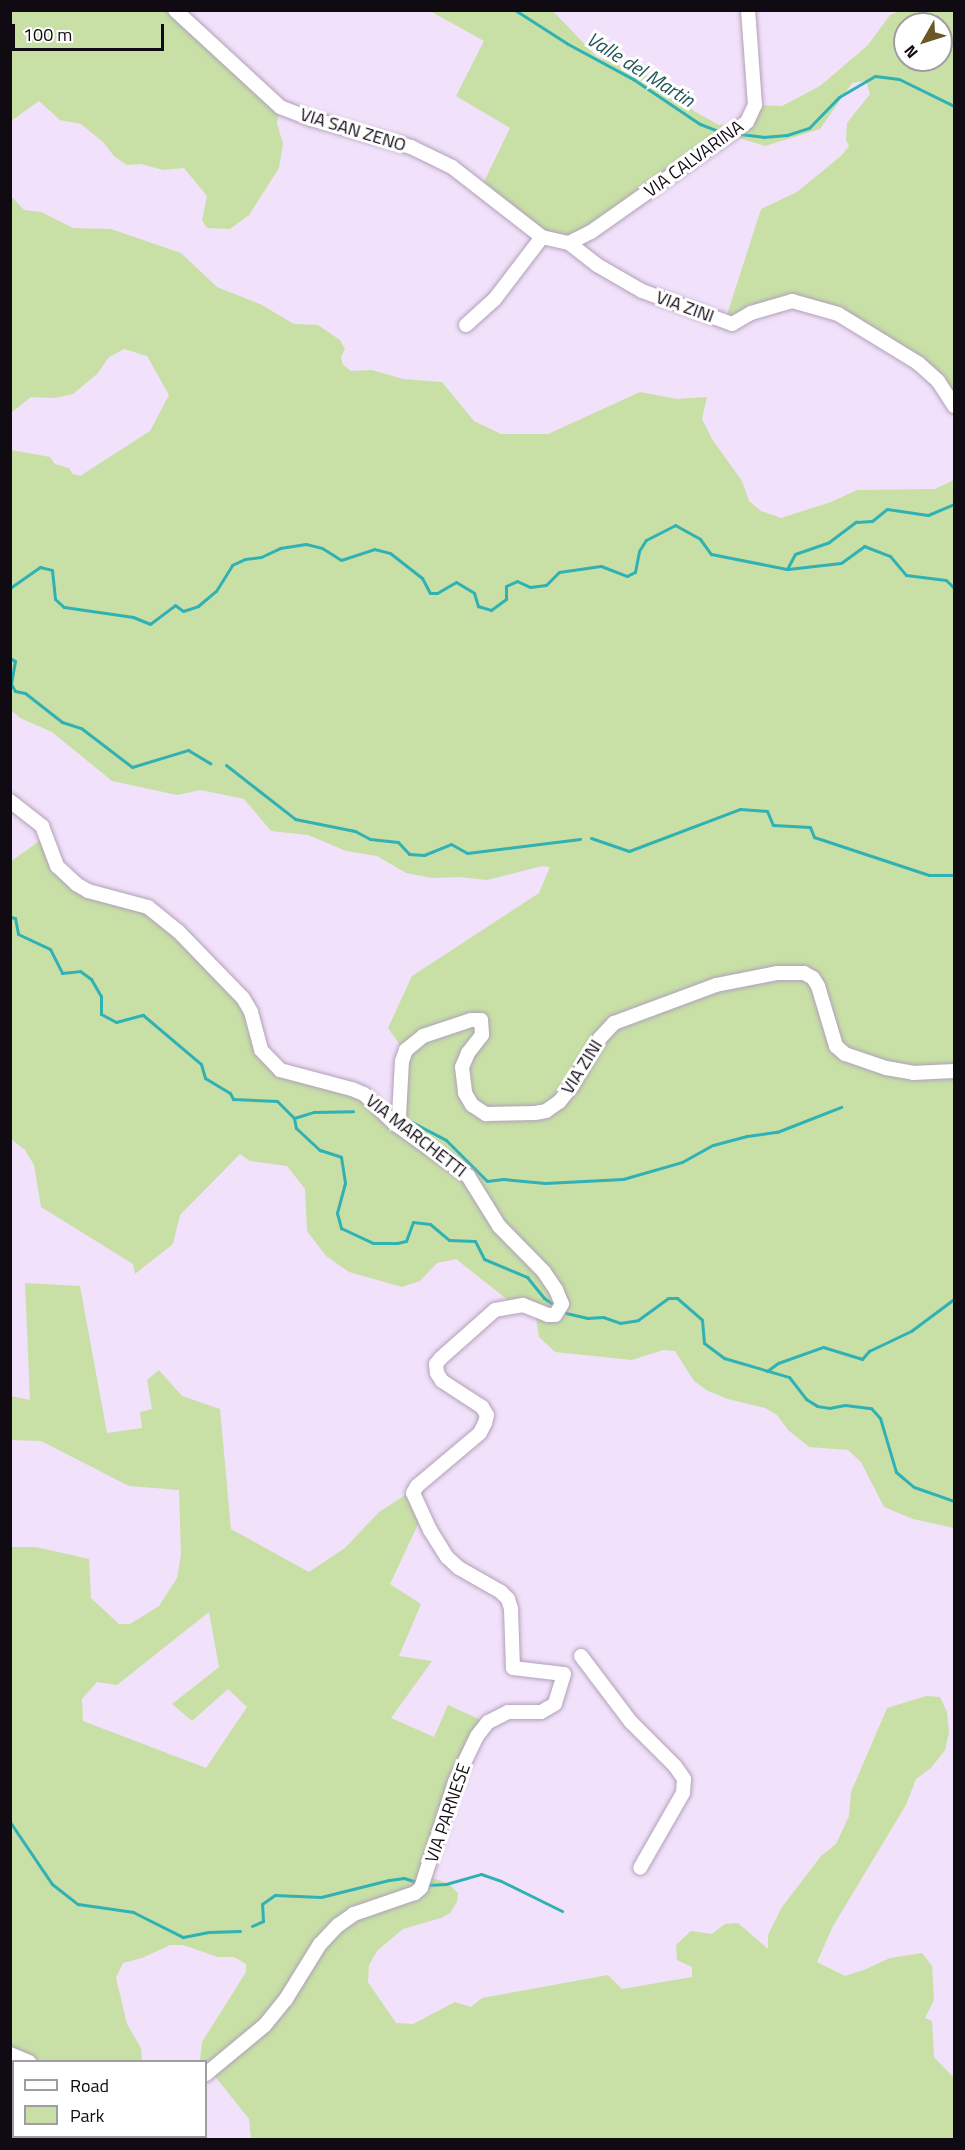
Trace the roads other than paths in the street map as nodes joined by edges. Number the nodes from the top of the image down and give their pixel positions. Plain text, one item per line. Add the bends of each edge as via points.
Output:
1 (175, 10) edge
2 (748, 10) edge
3 (542, 237) junction
4 (569, 243) junction
5 (466, 325) dead end
6 (954, 406) edge
7 (10, 801) edge
8 (954, 1071) edge
9 (394, 1124) junction
10 (480, 1194) joint
11 (581, 1656) dead end
12 (640, 1868) dead end
13 (10, 2054) edge
14 (26, 2060) edge
15 (207, 2073) edge

1 - 3 street, VIA SAN ZENO via 280,107 411,147 452,167
2 - 4 street, VIA CALVARINA via 755,105 747,122 591,232
3 - 4 street
3 - 5 street via 494,300
4 - 6 street, VIA ZINI via 642,291 732,324 751,313 792,302 838,314 918,363 938,381
7 - 9 street, VIA MARCHETTI via 42,826 57,866 76,884 88,891 148,907 178,931 243,998 261,1050 280,1070 352,1089 364,1095
8 - 9 street, VIA ZINI via 913,1073 845,1054 836,1046 813,978 804,973 778,973 716,985 614,1023 600,1038 573,1086 546,1111 486,1114 472,1105 465,1093 462,1068 482,1035 482,1020 423,1036 406,1050 402,1060 399,1116
9 - 10 street, VIA MARCHETTI via 468,1176
10 - 15 street, VIA PARNESE via 499,1226 544,1272 562,1304 555,1315 523,1305 495,1310 436,1364 442,1381 482,1407 486,1423 480,1433 413,1493 447,1557 508,1599 512,1609 513,1668 564,1674 555,1704 542,1712 497,1715 477,1736 456,1782 421,1888 354,1914 339,1925 320,1944 265,2025
11 - 12 street via 631,1722 684,1779 683,1793
13 - 14 street

